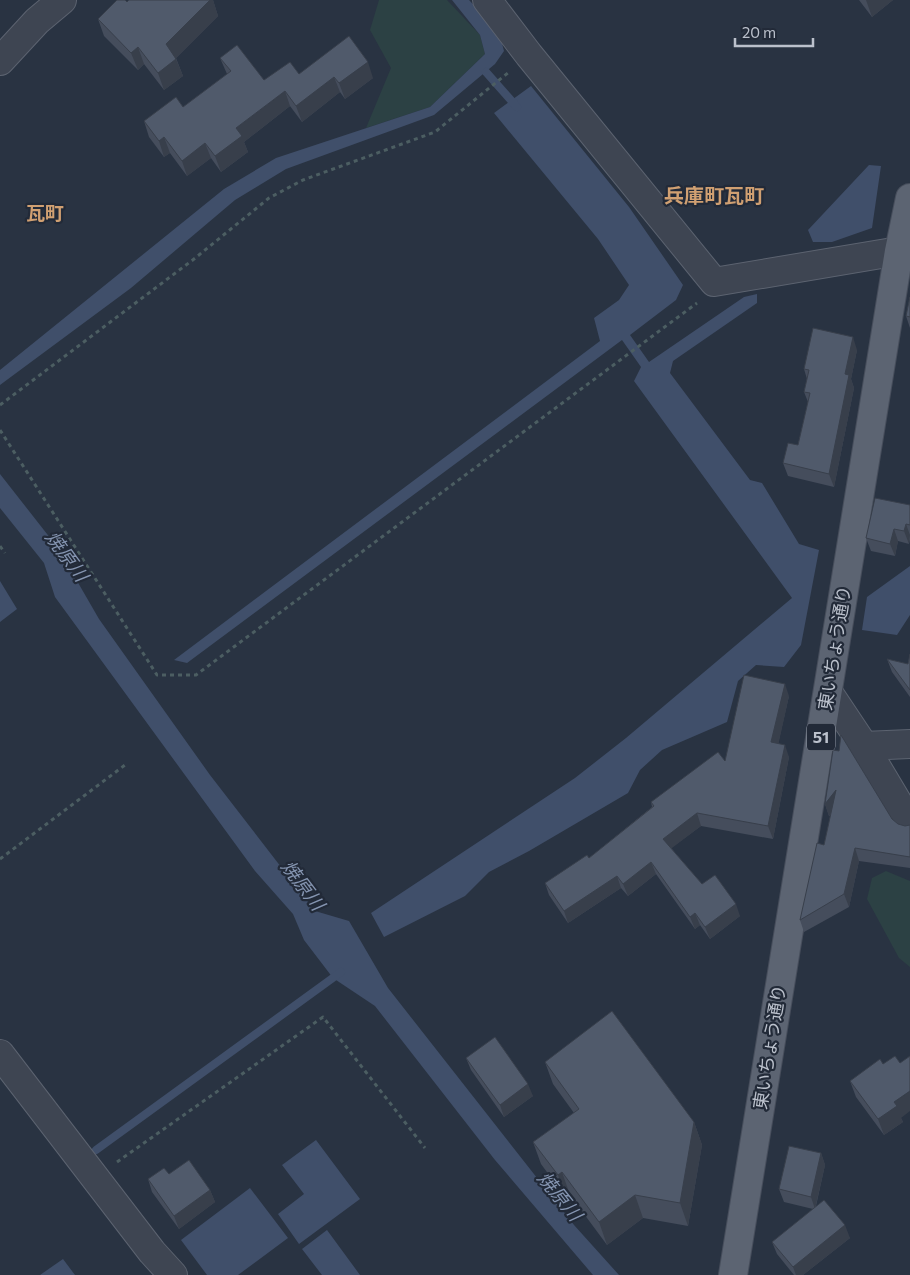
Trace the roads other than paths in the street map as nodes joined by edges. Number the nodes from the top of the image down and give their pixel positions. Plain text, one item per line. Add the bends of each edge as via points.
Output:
1 (62, 0) edge
2 (487, 0) edge
3 (0, 60) edge
4 (910, 198) edge
5 (899, 251) junction
6 (828, 692) junction
7 (910, 744) edge
8 (864, 746) junction
9 (910, 823) edge
10 (0, 1054) edge
11 (173, 1275) edge
12 (733, 1275) edge

1 - 3 street
2 - 5 street via 714,282
4 - 5 main road, 東いちょう通り / 51
5 - 6 main road, 東いちょう通り / 51
6 - 8 street
6 - 12 main road, 東いちょう通り / 51
7 - 8 street
8 - 9 street
10 - 11 street

